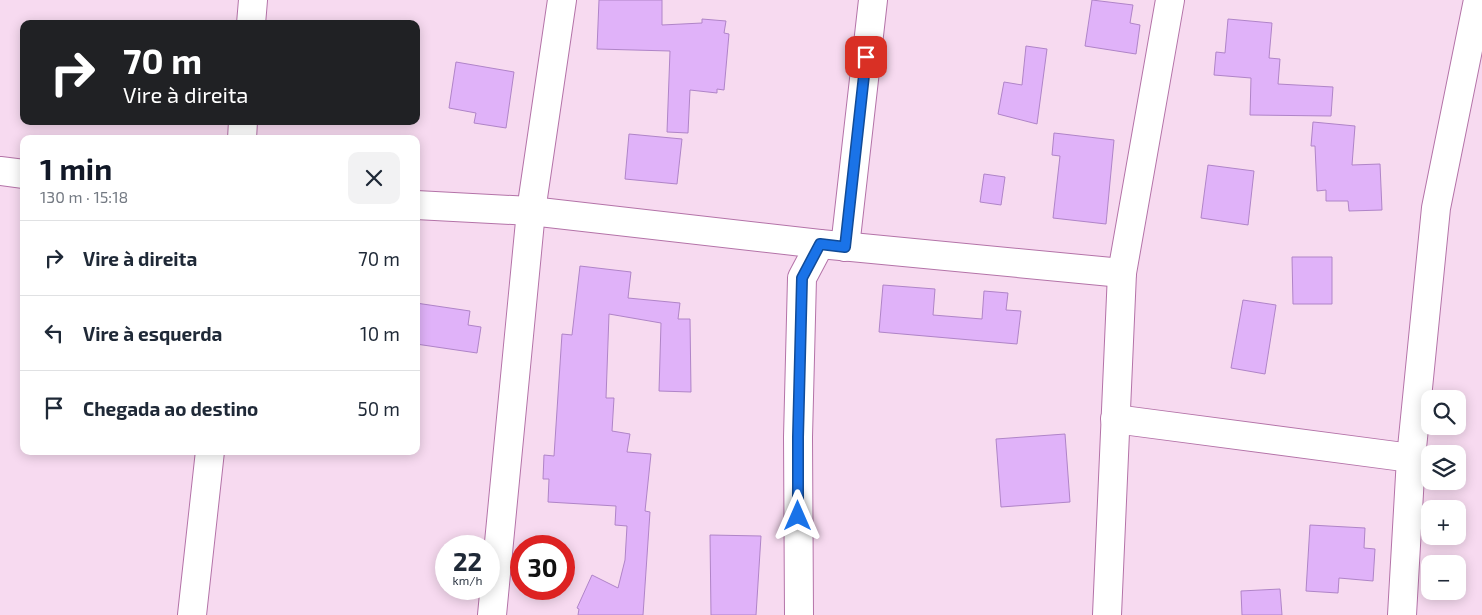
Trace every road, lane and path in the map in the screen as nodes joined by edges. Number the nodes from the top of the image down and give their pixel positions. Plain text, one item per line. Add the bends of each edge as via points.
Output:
1 (253, 0) edge
2 (562, 0) edge
3 (873, 0) edge
4 (1170, 0) edge
5 (1478, 0) edge
6 (251, 20) edge
7 (0, 171) edge
8 (20, 174) edge
9 (420, 205) edge
10 (531, 211) junction
11 (778, 239) junction
12 (832, 246) junction
13 (1122, 273) junction
14 (802, 278) junction
15 (1115, 419) junction
16 (210, 455) edge
17 (1411, 458) junction
18 (192, 615) edge
19 (492, 615) edge
20 (799, 615) edge
21 (1106, 615) edge
22 (1402, 615) edge

1 - 6 street
2 - 10 street
3 - 12 street
4 - 13 street
5 - 17 street via 1436,208
7 - 8 street
9 - 10 street
10 - 11 street
10 - 19 street
11 - 12 street
11 - 14 street
12 - 13 street
12 - 14 street
13 - 15 street
14 - 20 street via 798,437
15 - 17 street
15 - 21 street
16 - 18 street
17 - 22 street

